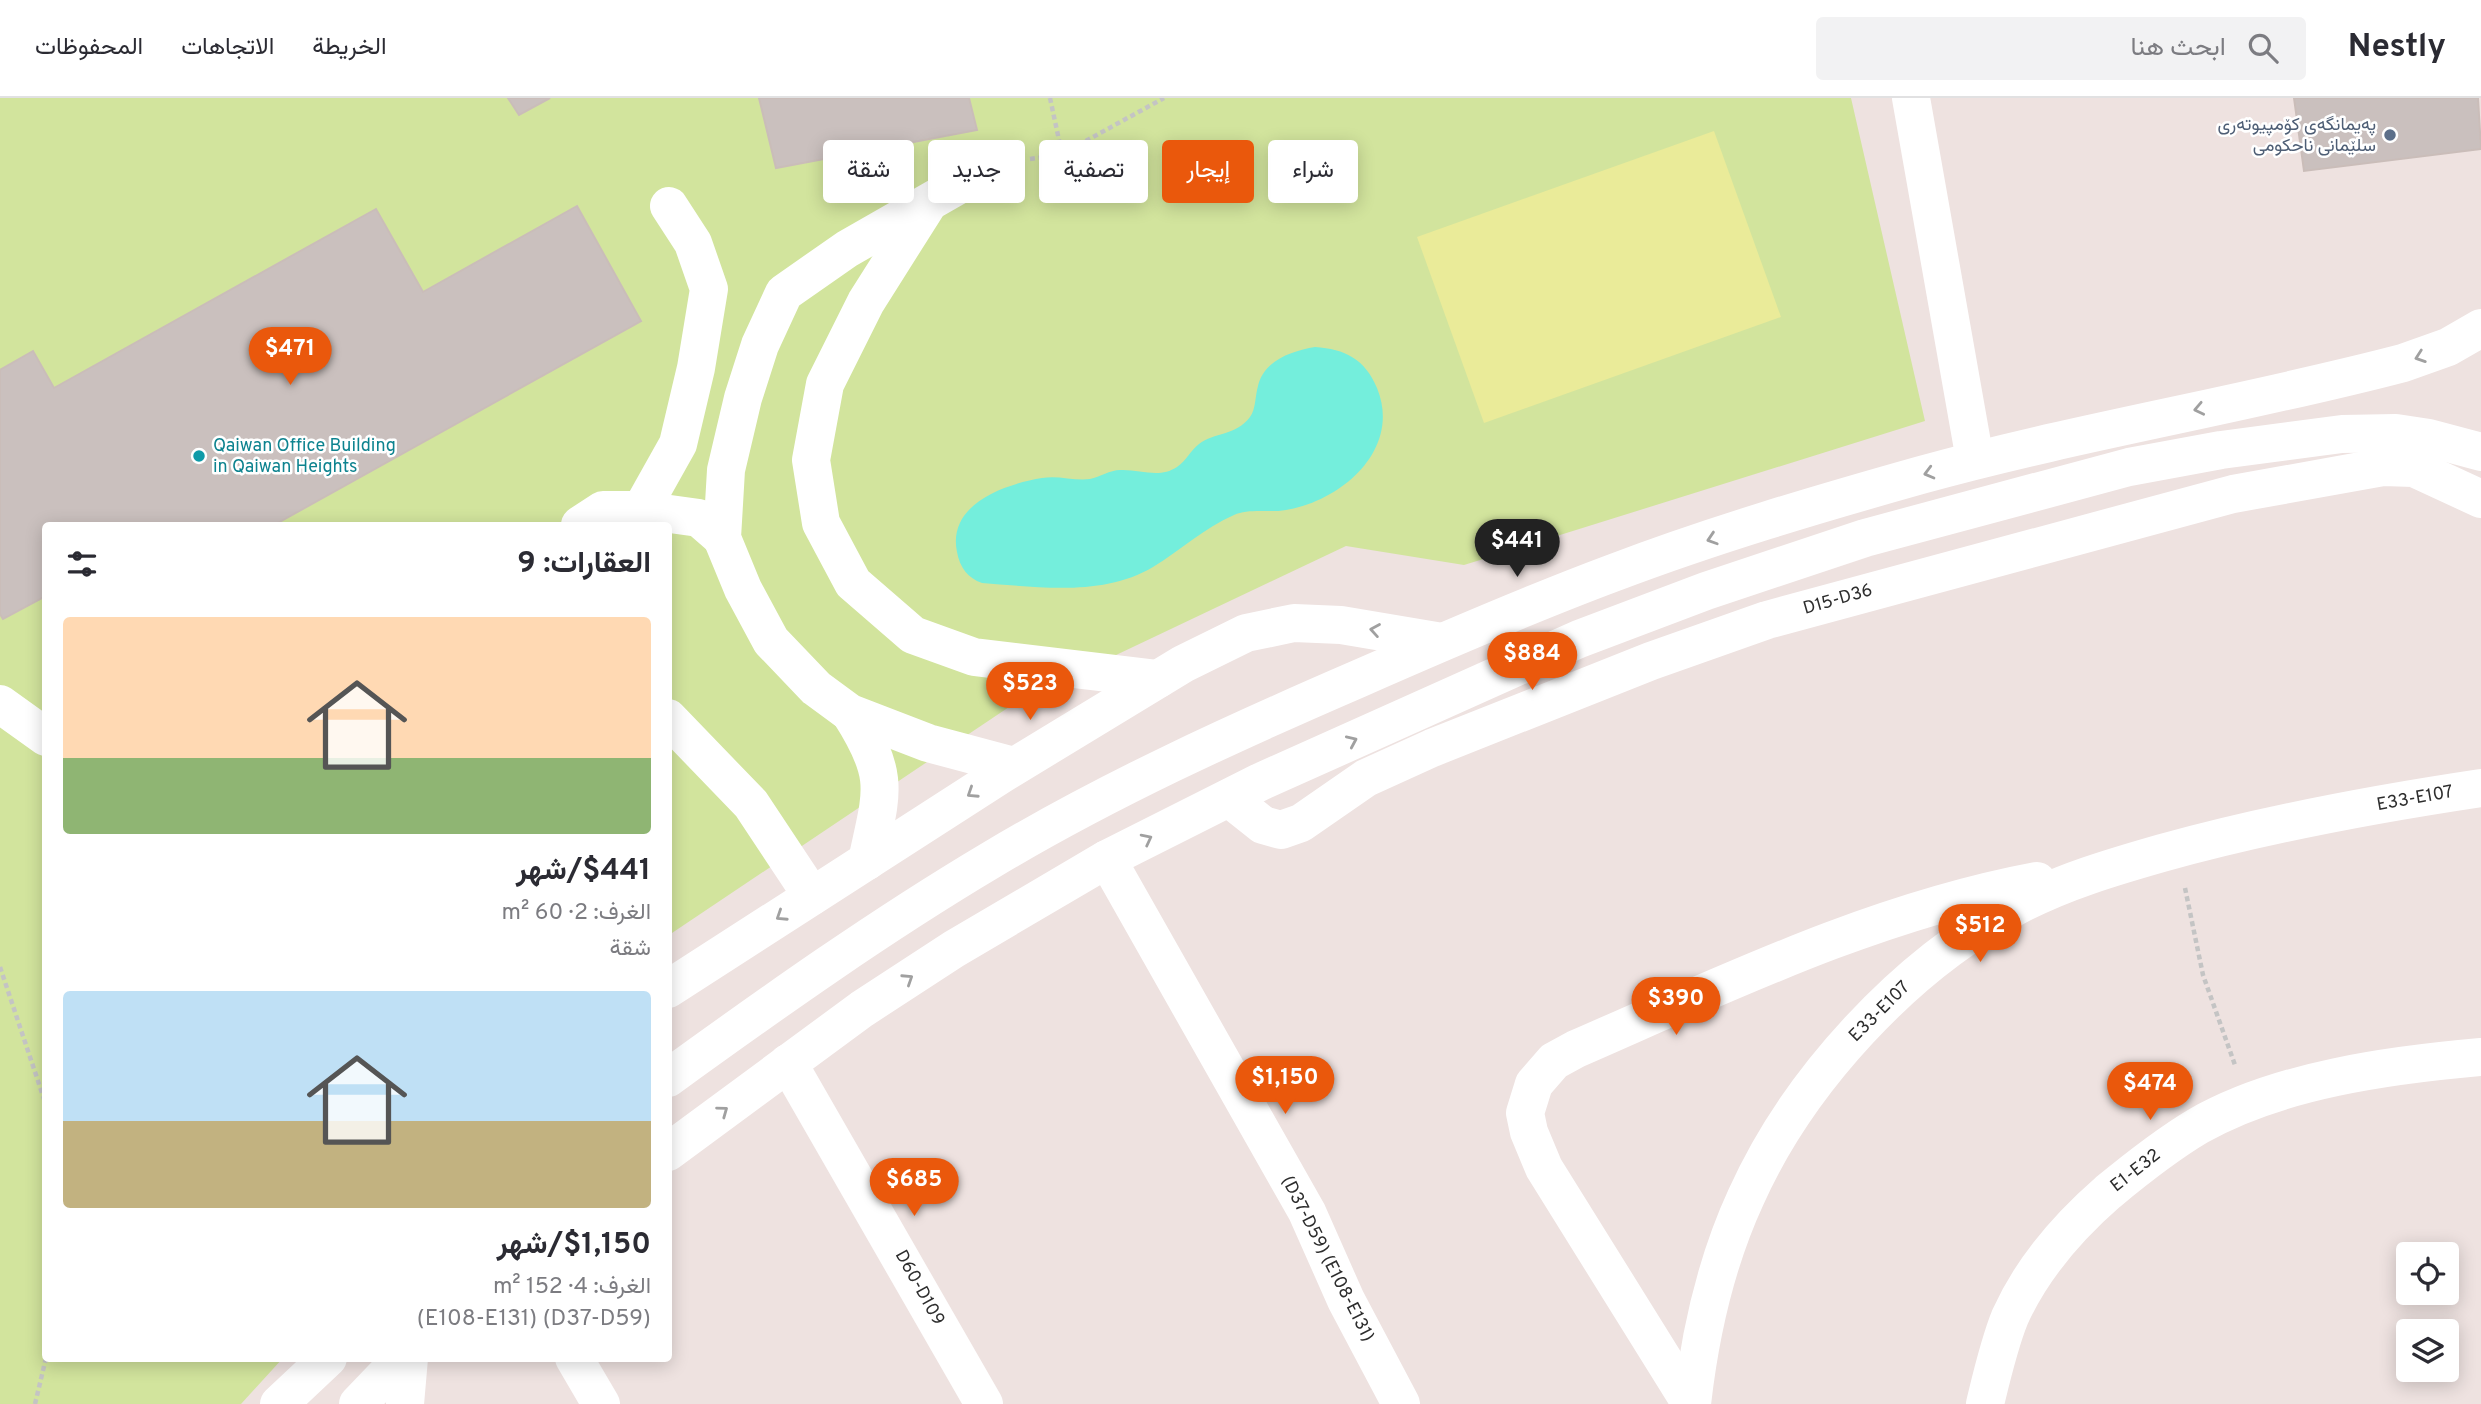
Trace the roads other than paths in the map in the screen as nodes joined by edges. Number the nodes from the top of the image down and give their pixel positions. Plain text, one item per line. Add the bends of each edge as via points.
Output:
1 (1912, 98) edge
2 (928, 204) joint
3 (669, 206) dead end
4 (2481, 328) edge
5 (2221, 450) junction
6 (2481, 452) edge
7 (1975, 460) junction
8 (2233, 494) junction
9 (2481, 499) edge
10 (641, 510) junction
11 (585, 522) edge
12 (722, 538) junction
13 (1442, 642) junction
14 (1158, 679) junction
15 (0, 704) edge
16 (850, 713) junction
17 (672, 722) edge
18 (42, 734) edge
19 (1014, 766) junction
20 (2481, 788) edge
21 (1230, 798) junction
22 (1107, 859) junction
23 (867, 861) junction
24 (2116, 866) junction
25 (811, 896) junction
26 (672, 954) edge
27 (715, 959) junction
28 (672, 986) edge
29 (2481, 1057) edge
30 (788, 1063) junction
31 (672, 1075) edge
32 (672, 1149) edge
33 (322, 1362) edge
34 (398, 1362) edge
35 (409, 1362) edge
36 (576, 1362) edge
37 (295, 1382) edge
38 (358, 1404) edge
39 (405, 1404) edge
40 (601, 1404) edge
41 (985, 1404) edge
42 (1401, 1404) edge
43 (1691, 1404) edge
44 (1985, 1404) edge

1 - 7 street
2 - 12 street via 847,249 784,293 743,398 726,470
2 - 14 street via 866,302 825,384 811,460 821,523 853,583 913,635 974,657
3 - 10 street via 693,243 709,289 678,444
4 -> 7 street via 2448,347 2379,370
5 - 6 street via 2342,434 2396,433
5 - 8 street
21 -> 5 street via 1580,639 1706,592 1865,538 2129,467
7 -> 13 street via 1614,572
8 - 9 street, D15-D36 via 2383,467 2414,468
8 - 21 street, D15-D36 via 1754,625 1432,748 1366,778 1301,823 1281,830 1263,825
10 - 11 street via 603,510
10 - 12 street via 699,518
12 - 16 street via 771,641 816,688
13 -> 14 street via 1341,625 1294,623 1246,633
13 - 31 street via 1149,774 990,860 824,968
14 - 19 street
15 - 18 street
16 - 19 street via 928,743
16 - 23 street via 874,752 881,774 881,802
17 - 25 street via 751,804
19 -> 23 street
20 - 24 street, E33-E107 via 2298,820
22 -> 21 street
30 -> 22 street via 954,949
22 - 42 street, (D37-D59) (E108-E131) via 1307,1212 1346,1300
23 - 25 street
24 - 43 street, E33-E107 via 2061,886 1978,929 1912,980 1847,1043 1796,1111 1747,1194 1704,1320
24 - 43 street via 1927,908 1796,953 1576,1049 1543,1071 1527,1098 1525,1112 1535,1150
25 -> 27 street
26 - 27 street
27 - 28 street
29 - 44 street, E1-E32 via 2306,1083 2249,1102 2199,1126 2143,1163 2084,1213 2045,1258 2010,1317
32 -> 30 street
30 - 41 street, D60-D109
33 - 37 street
34 - 38 street
35 - 39 street
36 - 40 street

